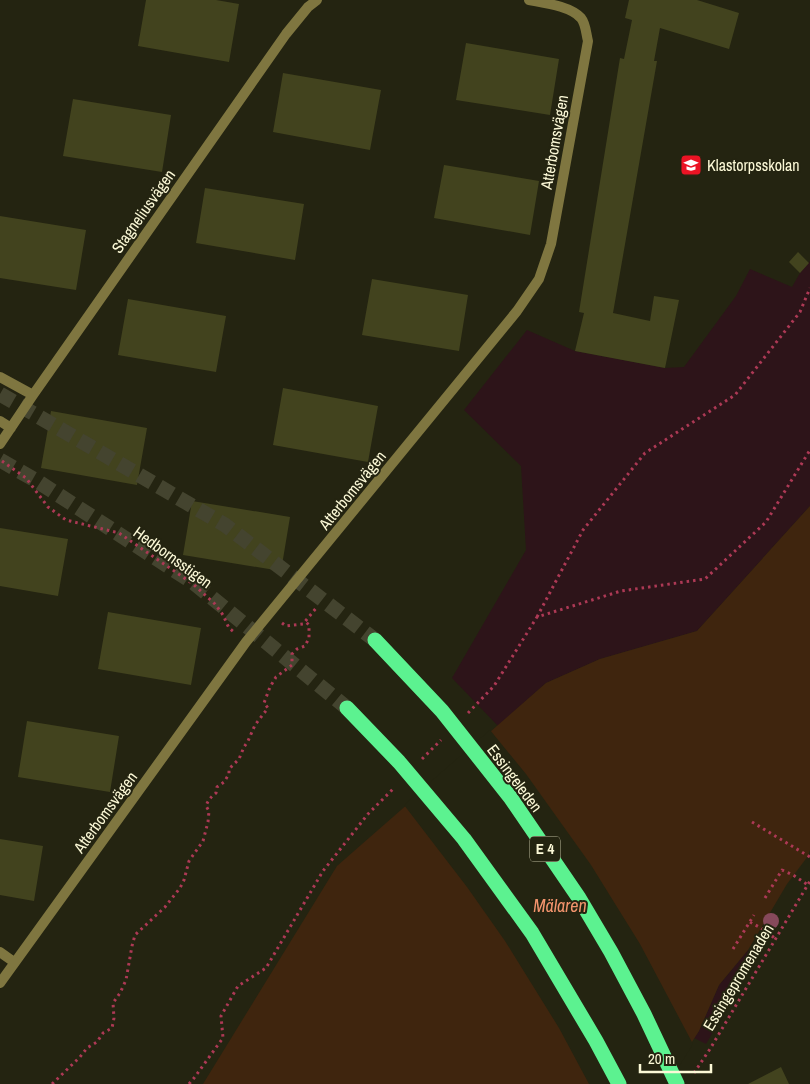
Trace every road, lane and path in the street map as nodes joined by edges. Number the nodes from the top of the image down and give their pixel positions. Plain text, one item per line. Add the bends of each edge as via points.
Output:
1 (317, 0) edge
2 (529, 0) edge
3 (810, 288) edge
4 (0, 377) edge
5 (33, 395) junction
6 (0, 421) edge
7 (10, 428) junction
8 (0, 444) edge
9 (810, 450) edge
10 (0, 460) edge
11 (317, 607) dead end
12 (537, 617) junction
13 (305, 621) junction
14 (286, 626) dead end
15 (375, 640) tunnel mouth
16 (246, 642) junction
17 (347, 708) tunnel mouth
18 (468, 713) dead end
19 (441, 740) dead end
20 (421, 760) dead end
21 (401, 780) dead end
22 (752, 822) dead end
23 (810, 857) edge
24 (809, 883) edge
25 (766, 898) dead end
26 (754, 915) dead end
27 (750, 922) junction
28 (776, 939) junction
29 (733, 949) dead end
30 (0, 952) edge
31 (14, 962) junction
32 (0, 983) edge
33 (692, 1077) dead end
34 (52, 1084) edge
35 (189, 1084) edge
36 (618, 1084) edge
37 (677, 1084) edge

1 - 5 street, Stagneliusvägen via 286,34
2 - 16 street, Atterbomsvägen via 565,8 581,18 588,41 551,244 539,279 510,319
3 - 12 path via 800,312 735,395 645,453 583,530
4 - 5 street
5 - 7 street, Stagneliusvägen
6 - 7 street
7 - 8 street, Stagneliusvägen
9 - 12 path via 766,522 705,579 621,591
10 - 16 path, Hedbornsstigen via 26,478 48,507 66,520 119,533 193,584 215,604 228,628
11 - 13 path
12 - 18 path via 494,686
13 - 14 path
13 - 34 path via 309,625 309,638 305,646 292,654 292,665 276,677 264,703 268,708 255,725 239,759 207,803 208,822 203,841 190,861 180,888 135,935 126,980 113,1004 112,1028
15 - 37 highway, Essingeleden / E 4, bridge via 442,711 510,797 579,898 644,1014
16 - 31 street, Atterbomsvägen
17 - 36 highway, bridge via 399,762 464,839 532,932
19 - 20 path
21 - 35 path via 368,814 323,872 266,968 238,986 221,1016 223,1038
22 - 23 path
24 - 25 path via 782,870
24 - 28 path, Essingepromenaden
26 - 27 path
27 - 28 path
27 - 29 path
28 - 33 path, Essingepromenaden
30 - 31 street
31 - 32 street, Atterbomsvägen

